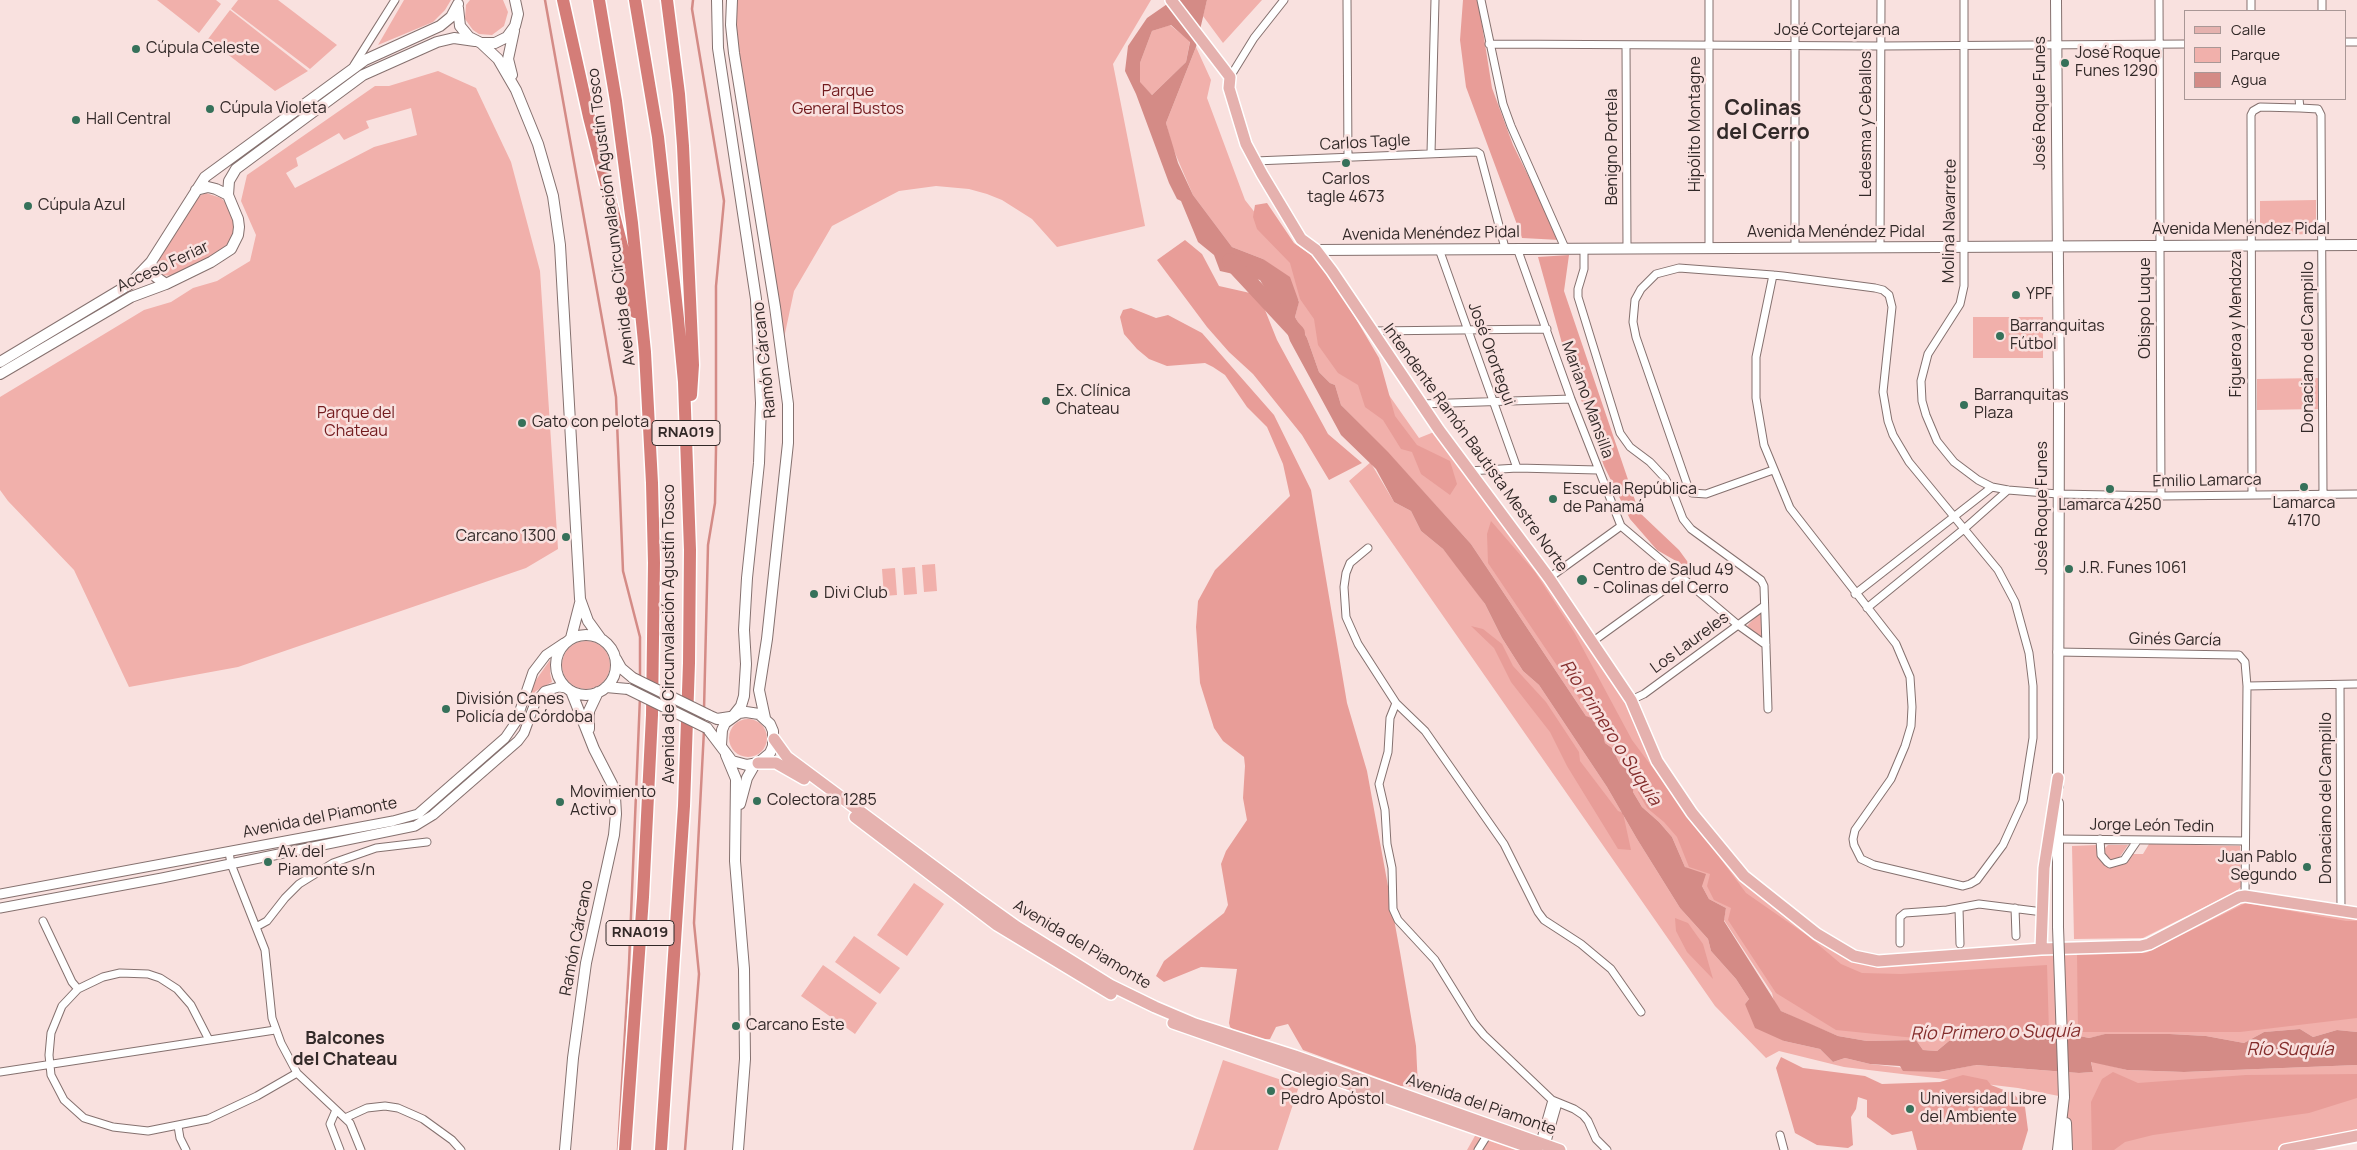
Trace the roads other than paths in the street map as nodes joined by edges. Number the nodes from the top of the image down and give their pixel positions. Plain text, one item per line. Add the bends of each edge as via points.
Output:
1 (395, 0) edge
2 (515, 0) edge
3 (563, 0) edge
4 (599, 0) edge
5 (635, 0) edge
6 (667, 0) edge
7 (718, 0) edge
8 (732, 0) edge
9 (1170, 0) edge
10 (1284, 0) edge
11 (1347, 0) edge
12 (1435, 0) edge
13 (1481, 0) edge
14 (1709, 0) edge
15 (1795, 0) edge
16 (1881, 0) edge
17 (1964, 0) edge
18 (2056, 0) edge
19 (2159, 0) edge
20 (459, 2) edge
21 (515, 26) junction
22 (478, 42) junction
23 (1489, 44) junction
24 (1795, 44) junction
25 (1964, 44) junction
26 (2159, 44) junction
27 (2184, 44) edge
28 (1709, 45) junction
29 (2056, 45) junction
30 (1626, 46) junction
31 (1881, 46) junction
32 (348, 73) junction
33 (1230, 77) junction
34 (516, 90) junction
35 (2300, 100) edge
36 (2300, 108) junction
37 (1431, 153) junction
38 (1348, 158) junction
39 (1255, 161) junction
40 (196, 190) junction
41 (228, 195) junction
42 (2357, 244) edge
43 (2159, 245) junction
44 (2250, 245) junction
45 (2322, 245) junction
46 (2056, 246) junction
47 (1505, 248) junction
48 (1517, 248) junction
49 (1565, 248) junction
50 (1584, 248) junction
51 (1627, 248) junction
52 (1795, 248) junction
53 (1880, 248) junction
54 (1964, 248) junction
55 (1439, 249) junction
56 (1709, 249) junction
57 (1316, 250) junction
58 (151, 262) junction
59 (1773, 275) junction
60 (166, 284) junction
61 (1467, 328) junction
62 (1546, 329) junction
63 (1371, 331) junction
64 (645, 352) junction
65 (0, 362) edge
66 (0, 374) edge
67 (1571, 399) junction
68 (1494, 401) junction
69 (1421, 404) junction
70 (687, 448) junction
71 (1517, 468) junction
72 (1598, 470) junction
73 (1773, 470) junction
74 (1468, 471) junction
75 (1992, 487) junction
76 (2008, 490) junction
77 (2058, 494) junction
78 (2323, 494) junction
79 (2357, 494) edge
80 (2252, 495) junction
81 (2161, 496) junction
82 (1955, 517) junction
83 (1621, 526) junction
84 (1964, 529) junction
85 (1368, 548) dead end
86 (1682, 577) junction
87 (1549, 578) junction
88 (1855, 594) junction
89 (580, 599) junction
90 (1764, 606) junction
91 (1867, 608) junction
92 (1738, 625) junction
93 (601, 638) junction
94 (568, 641) junction
95 (1592, 642) junction
96 (1766, 645) junction
97 (2057, 652) junction
98 (615, 658) junction
99 (2357, 684) edge
100 (2340, 685) junction
101 (2247, 686) junction
102 (568, 690) junction
103 (602, 690) junction
104 (1631, 700) junction
105 (1396, 702) junction
106 (1768, 709) dead end
107 (732, 717) junction
108 (765, 718) junction
109 (589, 737) junction
110 (774, 738) junction
111 (721, 745) junction
112 (726, 755) junction
113 (756, 764) junction
114 (2058, 778) junction
115 (737, 818) junction
116 (2058, 839) junction
117 (2100, 840) junction
118 (2137, 841) junction
119 (2245, 841) junction
120 (427, 842) dead end
121 (229, 852) junction
122 (231, 864) junction
123 (0, 894) edge
124 (2245, 896) junction
125 (0, 908) edge
126 (1959, 908) junction
127 (2014, 908) junction
128 (2043, 912) junction
129 (2342, 912) junction
130 (2357, 913) edge
131 (43, 921) dead end
132 (256, 927) junction
133 (2016, 936) dead end
134 (1900, 943) dead end
135 (1960, 944) dead end
136 (2041, 949) junction
137 (78, 989) junction
138 (1641, 1012) dead end
139 (275, 1030) junction
140 (209, 1040) junction
141 (49, 1064) junction
142 (0, 1072) edge
143 (297, 1073) junction
144 (2064, 1097) junction
145 (1555, 1101) junction
146 (336, 1110) junction
147 (345, 1118) junction
148 (178, 1126) junction
149 (1488, 1134) junction
150 (1780, 1135) dead end
151 (2357, 1136) edge
152 (1541, 1146) edge
153 (186, 1150) edge
154 (340, 1150) edge
155 (361, 1150) edge
156 (461, 1150) edge
157 (566, 1150) edge
158 (625, 1150) edge
159 (661, 1150) edge
160 (738, 1150) edge
161 (1478, 1150) edge
162 (1560, 1150) edge
163 (1607, 1150) edge
164 (1784, 1150) edge
165 (2058, 1150) edge
166 (2067, 1150) edge
167 (2285, 1150) edge

1 - 32 street
2 - 21 main road via 518,14
3 - 64 highway
4 - 64 highway, Avenida de Circunvalación Agustín Tosco / RNA019 via 622,142
5 - 70 highway, Avenida de Circunvalación Agustín Tosco / RNA019 via 658,137 678,319
6 - 70 highway via 679,94 693,365
7 - 107 main road, Ramón Cárcano via 718,48 756,299 761,403 745,621 744,696
8 - 108 main road, Ramón Cárcano via 730,25 788,404 788,443 759,690
9 - 33 main road
10 - 33 street via 1254,38
11 - 38 street
12 - 37 street
13 - 23 street
14 - 28 street, Hipólito Montagne
15 - 24 street
16 - 31 street, Ledesma y Ceballos
17 - 25 street, Molina Navarrete
18 - 29 main road, José Roque Funes
19 - 26 street, Obispo Luque
20 - 22 main road via 460,26
20 - 32 main road, Acceso Feriar via 452,16 440,26 379,53
21 - 22 main road via 495,43
21 - 34 main road via 508,59
22 - 34 main road via 498,59
22 - 41 main road via 454,38 436,42 363,75 236,169 229,181
23 - 30 street, José Cortejarena
23 - 49 street via 1511,126
24 - 28 street, José Cortejarena
24 - 31 street, José Cortejarena
24 - 52 street
25 - 29 street, José Cortejarena
25 - 31 street, José Cortejarena
25 - 54 street, Molina Navarrete
26 - 27 street, José Cortejarena
26 - 29 street, José Cortejarena
26 - 43 street, Obispo Luque
28 - 30 street, José Cortejarena
28 - 56 street, Hipólito Montagne
29 - 46 main road, José Roque Funes
30 - 51 street, Benigno Portela
31 - 53 street, Ledesma y Ceballos
32 - 40 main road, Acceso Feriar via 205,178
33 - 39 main road, Intendente Ramón Bautista Mestre Norte via 1229,88 1238,122
34 - 89 main road via 544,159 558,226
35 - 36 street
36 - 44 street, Figueroa y Mendoza via 2260,107 2251,115
36 - 45 street, Donaciano del Campillo via 2318,109 2321,115
37 - 38 street, Carlos Tagle
37 - 47 street, Carlos Tagle via 1480,154
38 - 39 street, Carlos Tagle
39 - 57 main road, Intendente Ramón Bautista Mestre Norte via 1302,239
40 - 41 main road via 216,189
40 - 58 main road, Acceso Feriar
41 - 60 main road, Acceso Feriar via 238,219 234,245 211,262
42 - 45 main road, Avenida Menéndez Pidal
43 - 44 main road, Avenida Menéndez Pidal
43 - 46 main road, Avenida Menéndez Pidal
43 - 81 street, Obispo Luque
44 - 45 main road, Avenida Menéndez Pidal
44 - 80 street, Figueroa y Mendoza
45 - 78 street, Donaciano del Campillo
46 - 54 main road, Avenida Menéndez Pidal
46 - 77 main road, José Roque Funes
47 - 48 main road, Avenida Menéndez Pidal
47 - 55 main road, Avenida Menéndez Pidal
48 - 49 main road, Avenida Menéndez Pidal
48 - 62 street, Mariano Mansilla
49 - 50 main road, Avenida Menéndez Pidal
50 - 51 main road, Avenida Menéndez Pidal
50 - 90 street via 1584,269 1578,297 1620,434 1665,478 1683,519 1691,529 1761,580
51 - 56 main road, Avenida Menéndez Pidal
52 - 53 main road, Avenida Menéndez Pidal
52 - 56 main road, Avenida Menéndez Pidal
53 - 54 main road, Avenida Menéndez Pidal
54 - 75 street, Molina Navarrete via 1964,286 1960,304 1928,354 1921,392 1930,428 1945,451 1966,471
55 - 57 main road, Avenida Menéndez Pidal
55 - 61 street, José Orortegui
57 - 63 main road, Intendente Ramón Bautista Mestre Norte
58 - 60 main road via 156,277
58 - 65 main road, Acceso Feriar via 119,292
59 - 73 street via 1758,341 1755,376 1759,423
59 - 73 street via 1679,268 1666,270 1656,274 1641,289 1633,315 1636,336 1692,493 1706,494
59 - 82 street via 1875,288 1889,296 1892,307 1883,392 1888,421 1899,448
60 - 66 main road, Acceso Feriar via 131,297
61 - 62 street
61 - 63 street
61 - 68 street, José Orortegui
62 - 67 street, Mariano Mansilla
63 - 69 main road, Intendente Ramón Bautista Mestre Norte
64 - 158 highway, Avenida de Circunvalación Agustín Tosco / RNA019 via 652,483 652,706 643,897
67 - 68 street
67 - 72 street, Mariano Mansilla
68 - 69 street
68 - 71 street, José Orortegui
69 - 74 main road, Intendente Ramón Bautista Mestre Norte
70 - 159 highway, Avenida de Circunvalación Agustín Tosco / RNA019 via 690,587 688,730
71 - 72 street
71 - 74 street
72 - 83 street, Mariano Mansilla
73 - 88 street via 1790,508
74 - 87 main road, Intendente Ramón Bautista Mestre Norte
75 - 76 street, Molina Navarrete
75 - 82 street
76 - 77 street, Molina Navarrete
76 - 84 street
77 - 81 street, Emilio Lamarca
77 - 97 main road, José Roque Funes
78 - 79 street, Emilio Lamarca
78 - 80 street, Emilio Lamarca
80 - 81 street, Emilio Lamarca
82 - 84 street
82 - 88 street
83 - 86 street, Mariano Mansilla
83 - 87 street
84 - 91 street
84 - 91 street via 1998,570 2015,602 2029,652 2034,715 2023,801 2003,845 1977,880 1970,884 1964,886 1874,865 1862,859 1854,845 1855,830 1891,779 1911,726 1910,677 1902,655
85 - 105 street via 1350,563 1346,573 1346,617 1358,644
86 - 92 street, Mariano Mansilla
86 - 95 street
87 - 95 main road, Intendente Ramón Bautista Mestre Norte
88 - 91 street
89 - 93 main road via 588,622
89 - 94 main road
90 - 92 street, Los Laureles
90 - 96 street
92 - 96 street, Mariano Mansilla
92 - 104 street, Los Laureles via 1644,694
93 - 94 main road via 586,634
93 - 98 main road
94 - 102 main road via 556,658 555,666
94 - 121 street, Avenida del Piamonte via 546,655 533,672 516,722 505,738 422,811 393,821
95 - 104 main road, Intendente Ramón Bautista Mestre Norte
96 - 106 street
97 - 101 street, Ginés García via 2239,655 2245,662
97 - 114 main road, José Roque Funes
98 - 103 main road via 615,674
98 - 107 main road, bridge via 633,678 717,719
99 - 100 street
100 - 101 street
100 - 129 street, Donaciano del Campillo
101 - 119 street, Ginés García
102 - 103 main road via 583,695
102 - 109 main road, Ramón Cárcano
102 - 122 street, Avenida del Piamonte via 551,688 539,696 518,741 425,821 408,828
103 - 109 main road, Ramón Cárcano via 589,711
103 - 111 main road, bridge via 628,689 707,728
104 - 136 main road, Intendente Ramón Bautista Mestre Norte via 1657,761 1735,868 1817,934 1845,952 1878,961
105 - 138 street via 1425,731 1504,844 1538,912 1611,970
105 - 145 street via 1390,718 1388,752 1379,784 1392,868 1393,909 1398,920 1435,960 1484,1035
107 - 108 main road via 746,712
107 - 111 main road via 722,730
108 - 110 main road
109 - 157 main road, Ramón Cárcano via 612,784 616,814 586,963 573,1058
110 - 113 main road via 770,753
110 - 152 main road, Avenida del Piamonte via 787,757 975,897 1110,985 1195,1024 1295,1056
111 - 112 main road
112 - 113 main road via 739,764
112 - 115 main road via 736,779
113 - 115 main road via 747,778
113 - 149 main road, Avenida del Piamonte via 769,762 788,768 997,925 1123,1000 1188,1030
114 - 116 main road, José Roque Funes
114 - 128 main road via 2044,868
115 - 160 main road via 734,861 745,1009
116 - 117 street, Jorge León Tedin
116 - 144 main road, José Roque Funes, bridge
117 - 118 street, Jorge León Tedin
117 - 118 street via 2101,855 2110,864 2124,860
118 - 119 street, Jorge León Tedin
119 - 124 street, Ginés García
120 - 132 street via 376,848 333,863 300,884 267,921
121 - 122 street
121 - 123 street, Avenida del Piamonte
122 - 125 street, Avenida del Piamonte
122 - 132 street
124 - 129 main road
124 - 136 main road, Intendente Ramón Bautista Mestre Norte via 2149,944
126 - 127 street via 1979,904
126 - 134 street via 1901,915
126 - 135 street
127 - 128 street
127 - 133 street
128 - 136 main road
129 - 130 main road
131 - 137 street
132 - 139 street via 266,957
137 - 140 street via 120,973 135,972 160,978 177,989 190,1005
137 - 141 street via 62,1006 55,1020
139 - 140 street
139 - 143 street
140 - 141 street
141 - 142 street
141 - 148 street via 64,1100 94,1122 148,1130
143 - 146 street
143 - 148 street via 225,1112
144 - 165 main road
144 - 166 main road
145 - 152 street
145 - 163 street via 1583,1115 1596,1139
146 - 147 street
146 - 154 street via 330,1124
147 - 155 street
147 - 156 street via 367,1108 398,1108 423,1119
148 - 153 street
149 - 152 main road, Avenida del Piamonte
149 - 161 street
150 - 164 street
151 - 167 main road
152 - 162 main road, Avenida del Piamonte

